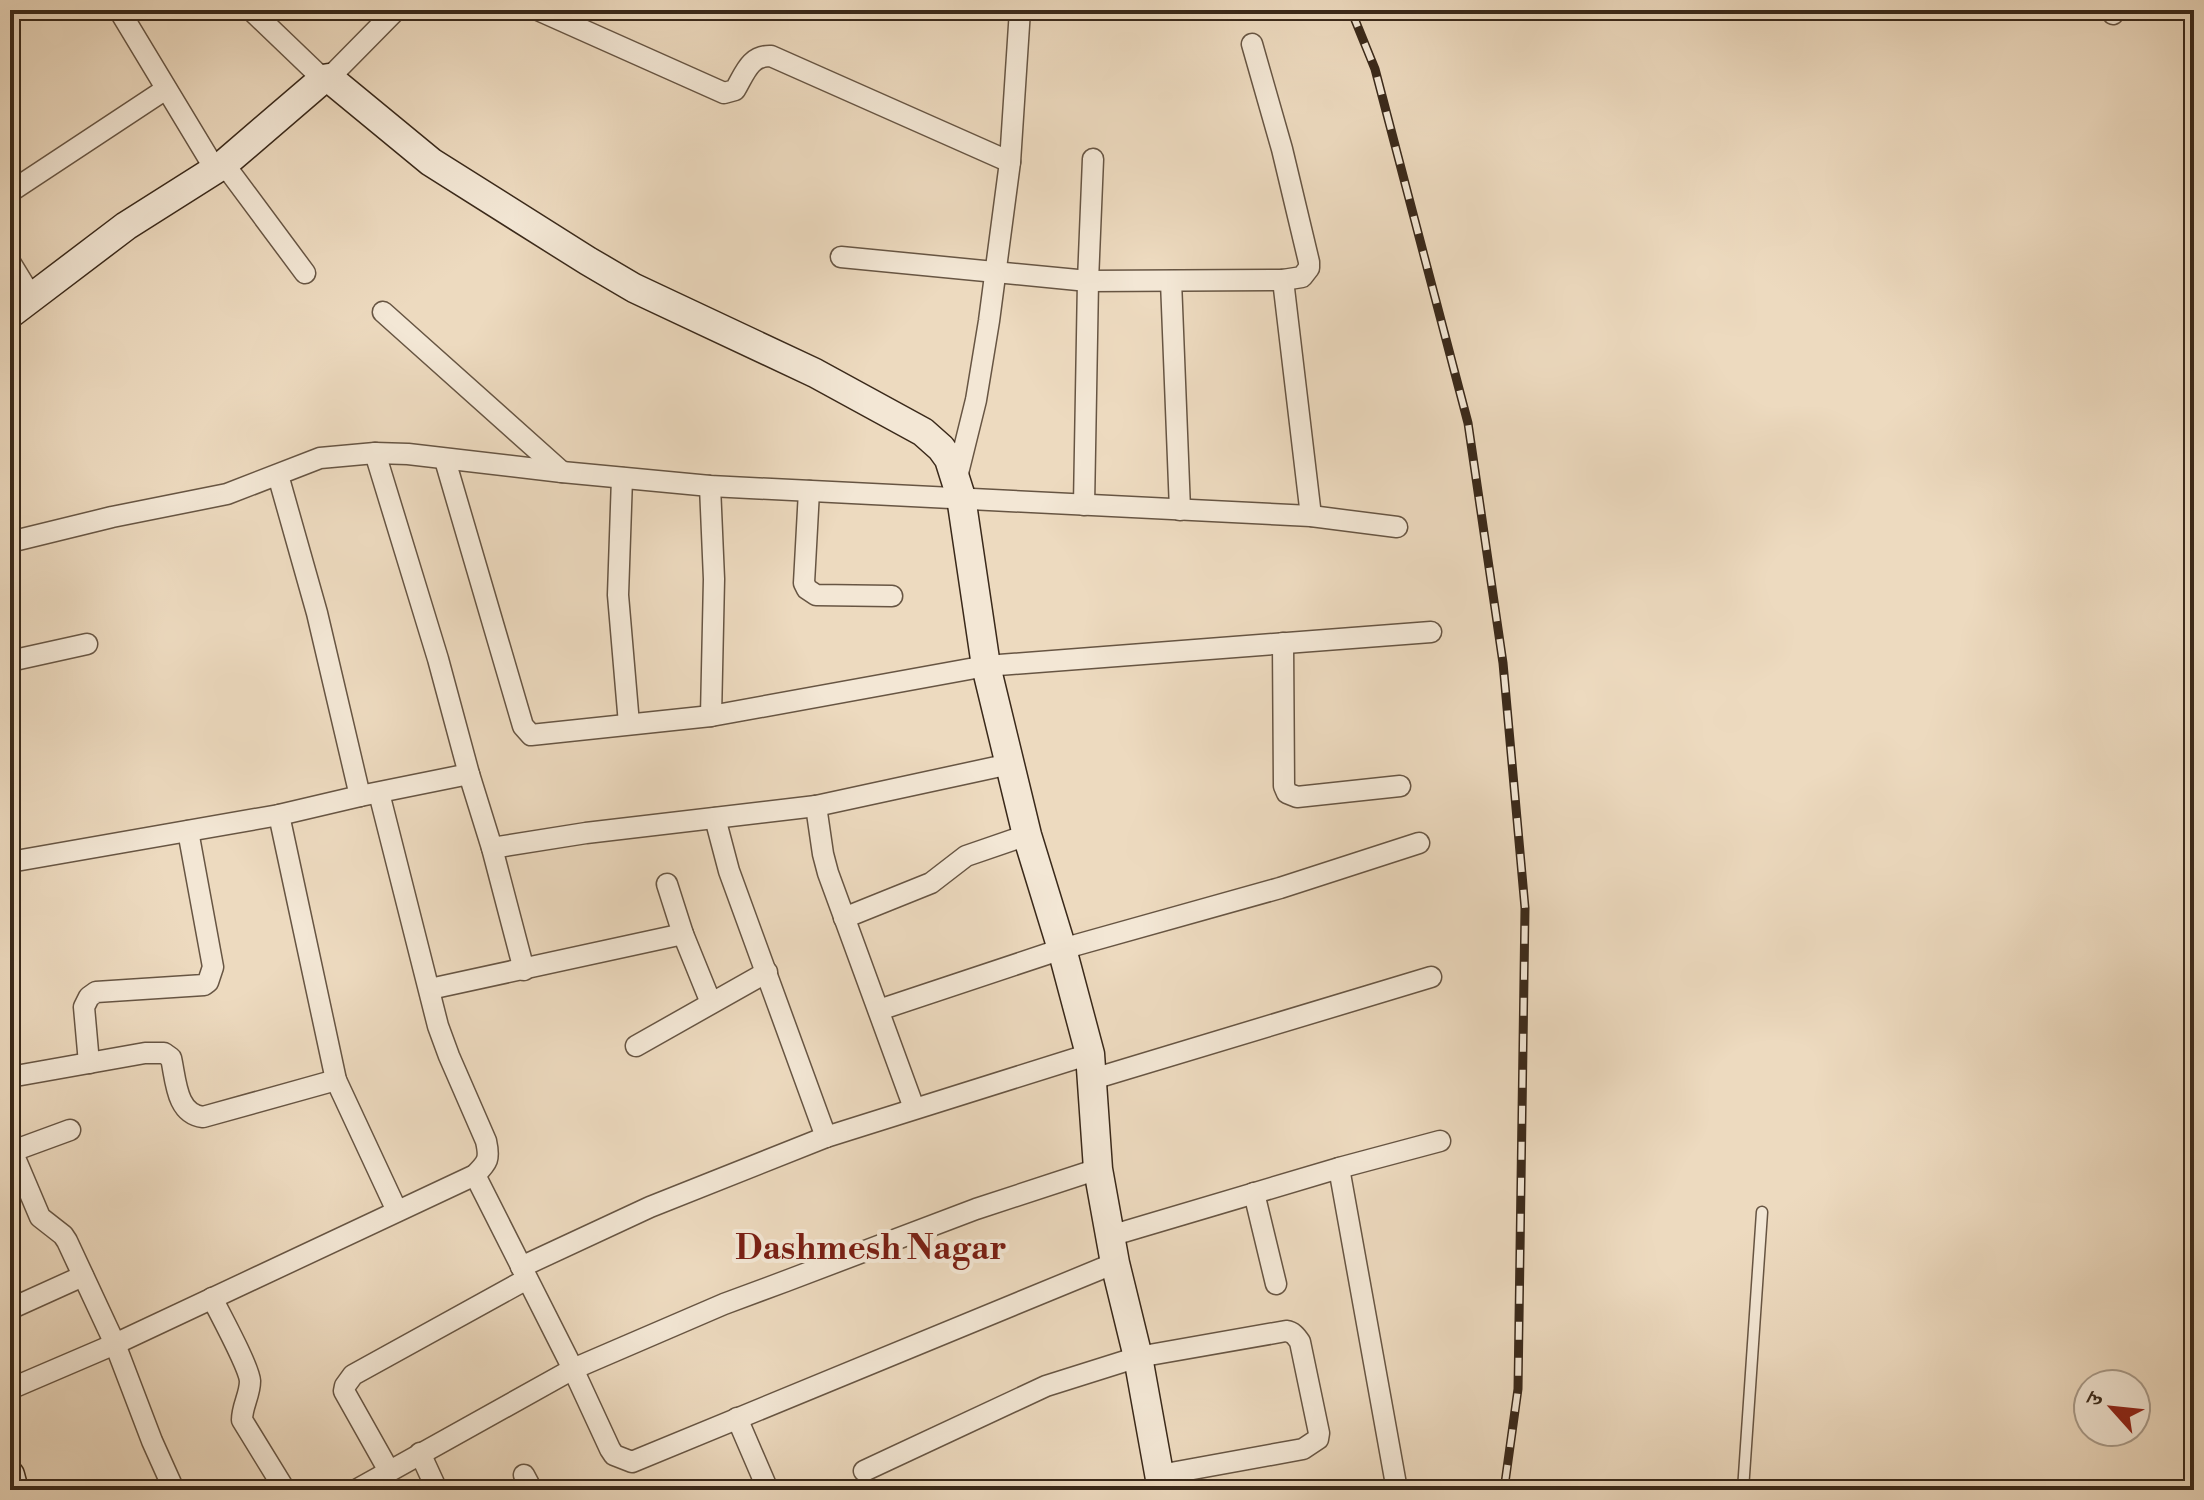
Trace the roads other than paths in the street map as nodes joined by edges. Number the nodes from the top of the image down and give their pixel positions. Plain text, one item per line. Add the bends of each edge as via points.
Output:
1 (119, 10) edge
2 (251, 10) edge
3 (396, 10) edge
4 (538, 10) edge
5 (1020, 10) edge
6 (1252, 44) dead end
7 (326, 79) junction
8 (166, 89) junction
9 (1093, 159) dead end
10 (1010, 162) junction
11 (220, 167) junction
12 (10, 192) edge
13 (841, 257) dead end
14 (10, 262) edge
15 (305, 273) dead end
16 (994, 273) junction
17 (1283, 280) junction
18 (1088, 281) junction
19 (1171, 281) junction
20 (21, 306) edge
21 (383, 312) dead end
22 (375, 453) junction
23 (445, 460) junction
24 (562, 472) junction
25 (278, 475) junction
26 (622, 478) junction
27 (710, 486) junction
28 (959, 489) junction
29 (809, 491) junction
30 (1084, 505) junction
31 (1180, 510) junction
32 (1311, 516) junction
33 (1397, 527) dead end
34 (10, 542) edge
35 (892, 596) dead end
36 (1431, 632) dead end
37 (1283, 643) junction
38 (87, 644) dead end
39 (10, 661) edge
40 (986, 666) junction
41 (711, 716) junction
42 (629, 724) junction
43 (1010, 764) junction
44 (469, 774) junction
45 (1400, 786) dead end
46 (370, 794) junction
47 (816, 806) junction
48 (279, 815) junction
49 (715, 818) junction
50 (188, 831) junction
51 (1027, 835) junction
52 (1419, 843) dead end
53 (492, 848) junction
54 (10, 862) edge
55 (667, 884) dead end
56 (844, 918) junction
57 (683, 934) junction
58 (1062, 949) junction
59 (524, 970) junction
60 (767, 972) junction
61 (1431, 977) dead end
62 (430, 989) junction
63 (711, 1003) junction
64 (879, 1010) junction
65 (636, 1046) dead end
66 (89, 1063) junction
67 (1092, 1066) junction
68 (10, 1077) edge
69 (336, 1080) junction
70 (914, 1108) junction
71 (70, 1130) dead end
72 (826, 1137) junction
73 (1440, 1141) dead end
74 (11, 1152) edge
75 (1339, 1168) junction
76 (1098, 1169) junction
77 (475, 1175) junction
78 (1254, 1193) junction
79 (397, 1211) junction
80 (1762, 1212) dead end
81 (1113, 1249) junction
82 (524, 1273) junction
83 (83, 1276) junction
84 (1276, 1284) dead end
85 (212, 1298) junction
86 (10, 1309) edge
87 (115, 1344) junction
88 (1138, 1357) junction
89 (573, 1369) junction
90 (10, 1389) edge
91 (737, 1418) junction
92 (420, 1453) junction
93 (389, 1471) junction
94 (864, 1471) dead end
95 (10, 1475) edge
96 (1161, 1482) edge
97 (14, 1490) edge
98 (174, 1490) edge
99 (285, 1490) edge
100 (356, 1490) edge
101 (437, 1490) edge
102 (768, 1490) edge
103 (1397, 1490) edge
104 (1743, 1490) edge

1 - 8 street
2 - 7 street
3 - 7 street
4 - 10 street via 724,93 735,90 757,57 771,56
5 - 10 street
6 - 17 street via 1309,262 1302,277
7 - 11 street
7 - 28 street via 431,162 588,261 923,432 949,459
8 - 11 street
8 - 12 street
9 - 18 street
10 - 16 street
11 - 15 street
11 - 20 street via 126,226
13 - 16 street
14 - 20 street
16 - 18 street
16 - 28 street
17 - 19 street
17 - 32 street
18 - 19 street
18 - 30 street
19 - 31 street
21 - 24 street
22 - 23 street
22 - 25 street via 320,458
22 - 44 street
23 - 24 street
23 - 42 street via 523,726 538,735
24 - 26 street
25 - 34 street via 227,494
25 - 46 street
26 - 27 street
26 - 42 street via 618,595
27 - 29 street
27 - 41 street
28 - 29 street
28 - 30 street
28 - 40 street
29 - 35 street via 807,589 816,595
30 - 31 street
31 - 32 street
32 - 33 street
36 - 37 street
37 - 40 street
37 - 45 street via 1287,793 1297,797
38 - 39 street
40 - 41 street
40 - 43 street
41 - 42 street
43 - 47 street
43 - 51 street
44 - 46 street
44 - 53 street
46 - 48 street
46 - 62 street
47 - 49 street
47 - 56 street via 823,854
48 - 50 street
48 - 69 street
49 - 53 street
49 - 60 street
50 - 54 street
50 - 66 street via 211,975 204,985 96,992 89,997 84,1007
51 - 56 street via 966,856 931,883
51 - 58 street
52 - 58 street
53 - 59 street
55 - 57 street
56 - 64 street
57 - 59 street
57 - 63 street
58 - 64 street
58 - 67 street
59 - 62 street
60 - 63 street
60 - 72 street
61 - 67 street
62 - 77 street via 449,1056 486,1141 486,1164
63 - 65 street
64 - 70 street
66 - 68 street
66 - 69 street via 164,1053 171,1058 182,1106 203,1117
67 - 70 street
67 - 76 street
69 - 79 street
70 - 72 street
71 - 74 street
72 - 82 street via 650,1207
73 - 75 street
74 - 83 street via 40,1217 63,1235
75 - 78 street
75 - 103 street
76 - 81 street
76 - 89 street via 761,1290
77 - 79 street
77 - 82 street
78 - 81 street
78 - 84 street
79 - 85 street
80 - 104 lane
81 - 88 street
81 - 91 street
82 - 89 street
82 - 93 street via 348,1380 344,1391
83 - 86 street
83 - 87 street
85 - 87 street
85 - 99 street via 249,1374 242,1420
87 - 90 street
87 - 98 street
88 - 94 street via 1046,1386
88 - 96 street
88 - 96 street via 1292,1332 1300,1342 1319,1433 1303,1449
89 - 91 street via 610,1449 632,1462
89 - 92 street
91 - 102 street
92 - 93 street
92 - 101 street
93 - 100 street
95 - 97 street

